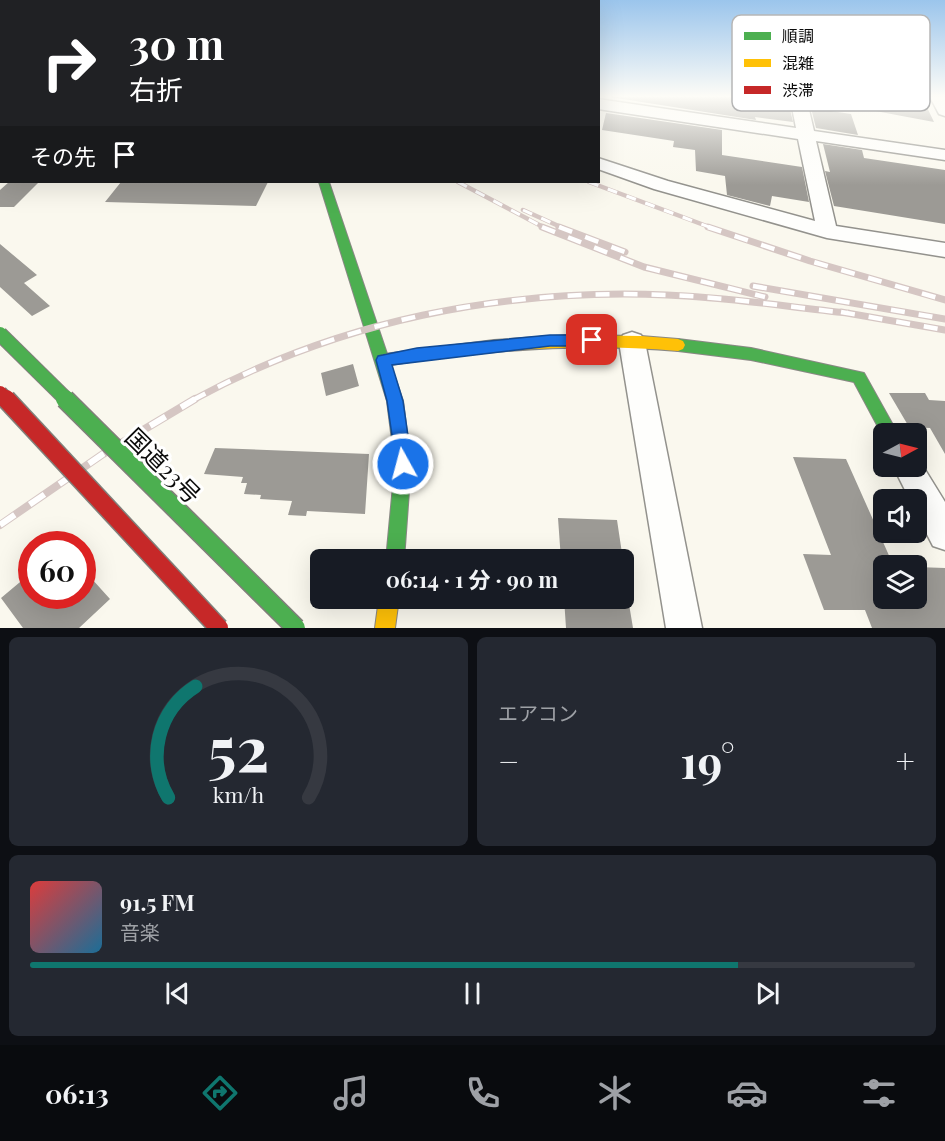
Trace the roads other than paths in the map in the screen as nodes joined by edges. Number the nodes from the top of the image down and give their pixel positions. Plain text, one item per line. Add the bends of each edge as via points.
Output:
1 (748, 126) edge
2 (804, 126) edge
3 (806, 135) junction
4 (945, 154) edge
5 (600, 165) edge
6 (324, 183) edge
7 (826, 231) junction
8 (945, 250) edge
9 (0, 334) edge
10 (632, 342) junction
11 (384, 360) junction
12 (0, 393) edge
13 (884, 423) edge
14 (914, 477) edge
15 (945, 534) edge
16 (396, 549) edge
17 (388, 609) edge
18 (219, 628) edge
19 (296, 628) edge
20 (385, 628) edge
21 (684, 628) edge

1 - 3 street
2 - 3 street
3 - 4 street
3 - 7 street
5 - 7 street
6 - 11 main road
7 - 8 street
9 - 19 main road, 国道23号, bridge
10 - 11 main road via 550,341
10 - 13 main road via 782,359 858,377
10 - 21 street
11 - 16 main road via 395,401 403,464
12 - 18 main road, bridge
14 - 15 street
17 - 20 main road

